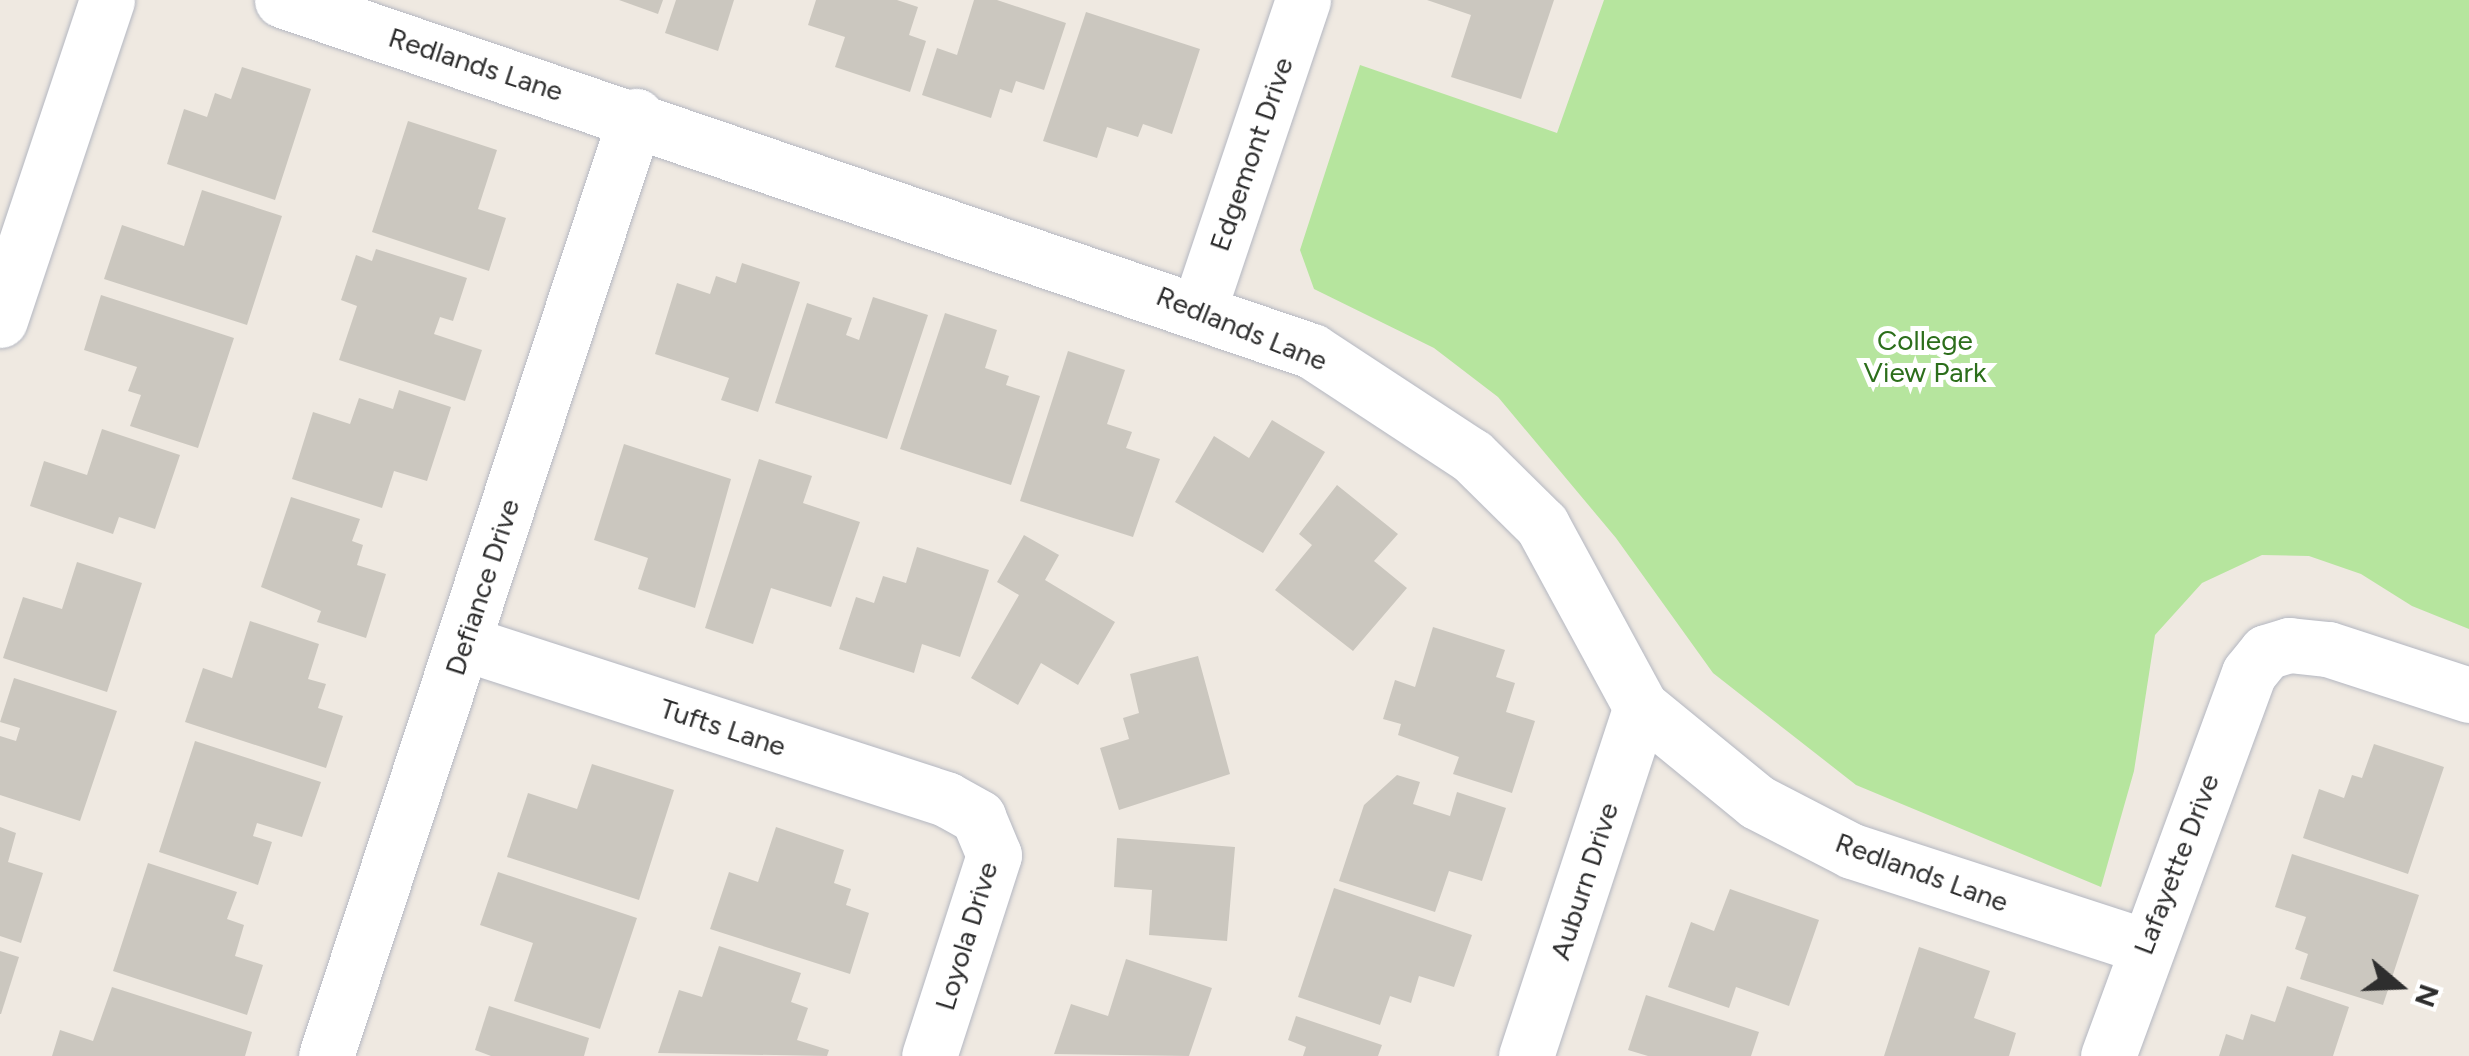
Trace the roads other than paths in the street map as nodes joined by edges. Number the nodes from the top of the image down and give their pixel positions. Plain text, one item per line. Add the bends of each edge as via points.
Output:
1 (107, 0) edge
2 (282, 0) edge
3 (1304, 0) edge
4 (636, 116) junction
5 (1200, 309) junction
6 (0, 320) edge
7 (464, 643) junction
8 (2469, 694) edge
9 (1641, 706) junction
10 (978, 817) joint
11 (2144, 946) junction
12 (326, 1056) edge
13 (928, 1056) edge
14 (1526, 1056) edge
15 (2108, 1056) edge

1 - 6 street
2 - 4 street, Redlands Lane
3 - 5 street, Edgemont Drive
4 - 5 street, Redlands Lane
4 - 7 street, Defiance Drive
5 - 9 street, Redlands Lane via 1312,351 1472,456 1542,525
7 - 10 street, Tufts Lane via 946,800
7 - 12 street, Defiance Drive
8 - 11 street, Lafayette Drive via 2328,649 2290,645 2266,652 2249,673
9 - 11 street, Redlands Lane via 1757,802 1852,852
9 - 14 street, Auburn Drive
10 - 13 street, Loyola Drive via 994,855
11 - 15 street, Lafayette Drive

